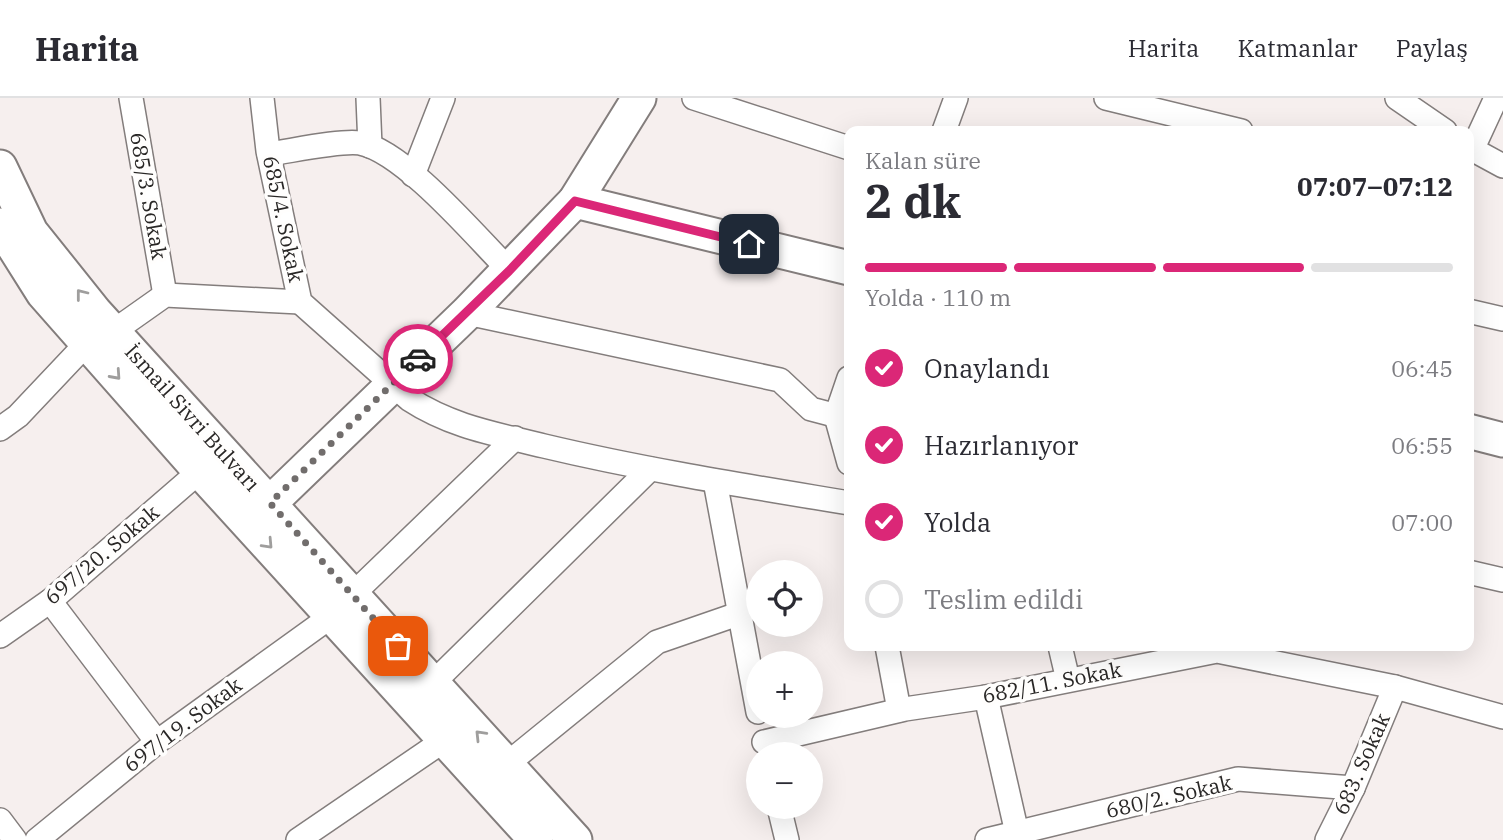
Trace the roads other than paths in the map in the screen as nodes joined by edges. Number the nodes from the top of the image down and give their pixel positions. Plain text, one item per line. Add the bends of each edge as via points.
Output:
1 (131, 98) edge
2 (262, 98) edge
3 (368, 98) edge
4 (443, 98) edge
5 (639, 98) edge
6 (694, 98) edge
7 (956, 98) edge
8 (1106, 98) edge
9 (1396, 98) edge
10 (1496, 98) edge
11 (946, 126) edge
12 (1221, 126) edge
13 (1438, 126) edge
14 (1474, 140) edge
15 (370, 146) junction
16 (844, 146) edge
17 (1474, 150) edge
18 (269, 154) junction
19 (1503, 166) edge
20 (0, 167) edge
21 (413, 175) junction
22 (575, 201) junction
23 (2, 233) edge
24 (844, 267) edge
25 (509, 271) junction
26 (165, 295) junction
27 (300, 302) junction
28 (1474, 312) edge
29 (467, 313) junction
30 (1503, 319) edge
31 (100, 337) junction
32 (392, 383) junction
33 (843, 418) edge
34 (0, 429) edge
35 (1474, 433) edge
36 (515, 438) junction
37 (1503, 440) edge
38 (650, 469) junction
39 (200, 471) junction
40 (715, 481) junction
41 (844, 502) edge
42 (270, 503) junction
43 (1474, 573) edge
44 (1503, 580) edge
45 (50, 601) junction
46 (343, 605) junction
47 (738, 614) junction
48 (0, 636) edge
49 (888, 651) edge
50 (1061, 651) edge
51 (746, 654) edge
52 (1069, 680) junction
53 (432, 684) junction
54 (1395, 687) junction
55 (986, 697) junction
56 (899, 710) junction
57 (1503, 718) edge
58 (446, 739) junction
59 (157, 742) junction
60 (786, 742) edge
61 (507, 764) junction
62 (1353, 788) junction
63 (782, 819) edge
64 (0, 820) edge
65 (1017, 833) junction
66 (15, 840) edge
67 (37, 840) edge
68 (298, 840) edge
69 (536, 840) edge
70 (575, 840) edge
71 (787, 840) edge
72 (987, 840) edge
73 (1327, 840) edge

1 - 26 street, 685/3. Sokak
2 - 18 street, 685/4. Sokak
3 - 15 street
4 - 21 street
5 - 22 main road
6 - 16 street
7 - 11 street
8 - 12 street
9 - 13 street
10 - 14 street
15 - 18 street via 352,143
15 - 21 street
17 - 19 street
18 - 27 street, 685/4. Sokak
31 -> 20 main road, İsmail Sivri Bulvarı via 95,312 32,232
21 - 25 street
22 - 24 main road
22 - 25 main road
23 - 31 main road, İsmail Sivri Bulvarı via 43,293
25 - 29 main road
26 - 27 street
26 - 31 street
27 - 32 street, 685/4. Sokak
28 - 30 street
29 - 32 main road
29 - 33 street via 780,380 811,409
31 - 34 street
31 -> 39 main road, İsmail Sivri Bulvarı
31 - 42 main road, İsmail Sivri Bulvarı
32 - 36 street, 685/4. Sokak via 444,419
32 - 42 main road
35 - 37 main road
36 - 38 street, 685/4. Sokak
36 - 46 street, 697/19. Sokak
38 - 40 street, 685/4. Sokak
38 - 53 street
39 - 45 street, 697/20. Sokak
39 -> 46 main road, İsmail Sivri Bulvarı
40 - 41 street, 685/4. Sokak
40 - 47 street
42 - 46 main road, İsmail Sivri Bulvarı
43 - 44 street
45 - 48 street, 697/20. Sokak
45 - 59 street
46 - 53 main road, İsmail Sivri Bulvarı
46 - 58 main road, İsmail Sivri Bulvarı
46 - 59 street, 697/19. Sokak
47 - 51 street
47 - 61 street via 657,642
49 - 56 street
50 - 52 street
52 - 54 street, 682/11. Sokak via 1217,651
52 - 55 street, 682/11. Sokak
61 -> 53 main road, İsmail Sivri Bulvarı
54 - 57 street, 682/11. Sokak
54 - 62 street, 683. Sokak
55 - 56 street, 682/11. Sokak
55 - 65 street
56 - 60 street, 682/11. Sokak
58 - 68 street
58 - 69 main road, İsmail Sivri Bulvarı
59 - 67 street, 697/19. Sokak
61 - 70 main road, İsmail Sivri Bulvarı
62 - 65 street, 680/2. Sokak via 1238,779
62 - 73 street, 683. Sokak
63 - 71 street
64 - 66 street
65 - 72 street, 680/2. Sokak

